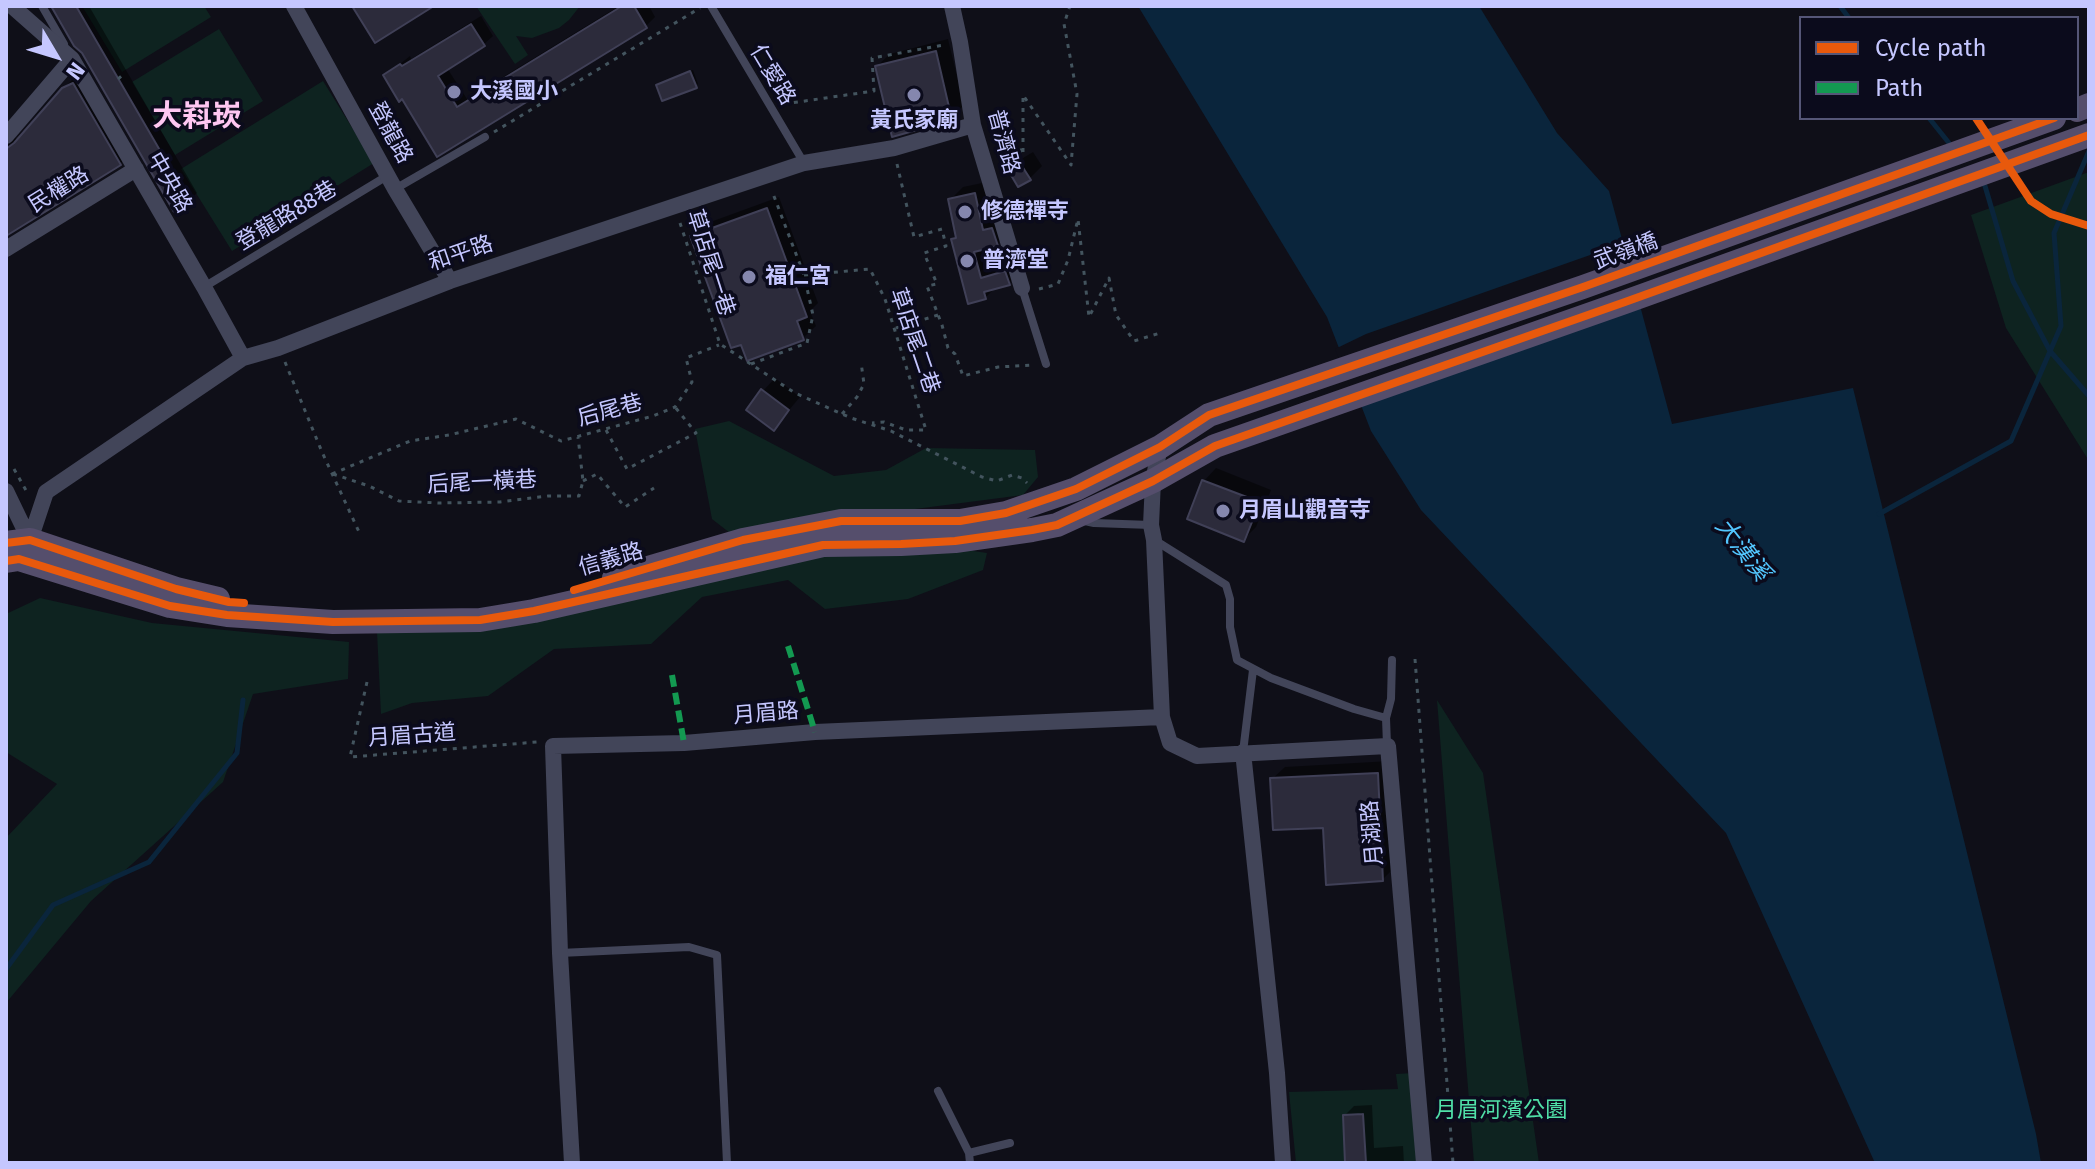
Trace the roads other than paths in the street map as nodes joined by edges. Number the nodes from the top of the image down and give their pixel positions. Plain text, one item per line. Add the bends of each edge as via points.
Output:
1 (12, 6) edge
2 (42, 6) edge
3 (294, 6) edge
4 (711, 6) edge
5 (952, 6) edge
6 (72, 59) junction
7 (2048, 120) edge
8 (973, 125) junction
9 (2089, 135) edge
10 (6, 136) edge
11 (485, 137) road end
12 (804, 163) junction
13 (136, 169) junction
14 (392, 182) junction
15 (6, 249) edge
16 (450, 281) junction
17 (204, 287) junction
18 (1022, 290) joint
19 (243, 358) junction
20 (1046, 364) road end
21 (1209, 415) joint
22 (1160, 447) junction
23 (1153, 481) junction
24 (6, 491) edge
25 (1071, 518) junction
26 (1153, 533) junction
27 (18, 541) edge
28 (6, 561) edge
29 (35, 565) junction
30 (1392, 660) dead end
31 (1253, 670) junction
32 (1162, 717) junction
33 (1386, 718) junction
34 (1388, 746) junction
35 (1243, 752) junction
36 (560, 953) junction
37 (938, 1091) dead end
38 (1010, 1143) dead end
39 (969, 1153) junction
40 (572, 1163) edge
41 (727, 1163) edge
42 (970, 1163) edge
43 (1283, 1163) edge
44 (1424, 1163) edge

1 - 6 street, 中央路
2 - 6 lane
3 - 14 street, 登龍路
4 - 12 lane, 仁愛路
5 - 8 street, 普濟路
6 - 10 street
6 - 13 street, 中央路
7 - 21 main road, 武嶺橋
8 - 12 street, 和平路 via 894,148
8 - 18 street, 普濟路
9 - 23 main road, 信義路 via 1215,446
11 - 14 lane, 登龍路88巷
12 - 16 street, 和平路
13 - 15 street, 民權路
13 - 17 street, 中央路
14 - 16 street, 登龍路
14 - 17 lane, 登龍路88巷
16 - 19 street, 和平路
17 - 19 street, 中央路
18 - 20 lane
19 - 27 street, 和平路 via 46,492
21 - 22 main road, 信義路
22 - 23 street
22 - 27 main road, 信義路 via 1076,489 1006,513 960,521 841,521 743,540 565,592 488,606 330,608 229,602
23 - 25 main road, 信義路
23 - 26 street
24 - 27 street
25 - 26 lane
25 - 29 main road, 信義路 via 1032,530 955,541 823,545 480,620 333,622 227,615 170,606
26 - 31 lane via 1226,585 1237,660
26 - 32 street
27 - 29 street
28 - 29 main road, 信義路
30 - 33 lane
31 - 33 lane
31 - 35 lane
32 - 35 street via 1170,743 1197,756
32 - 36 street, 月眉路 via 553,746
33 - 34 lane
34 - 35 street
34 - 44 street, 月湖路
35 - 43 street
36 - 40 street
36 - 41 lane via 689,947 717,955
37 - 39 lane
38 - 39 lane
39 - 42 lane

